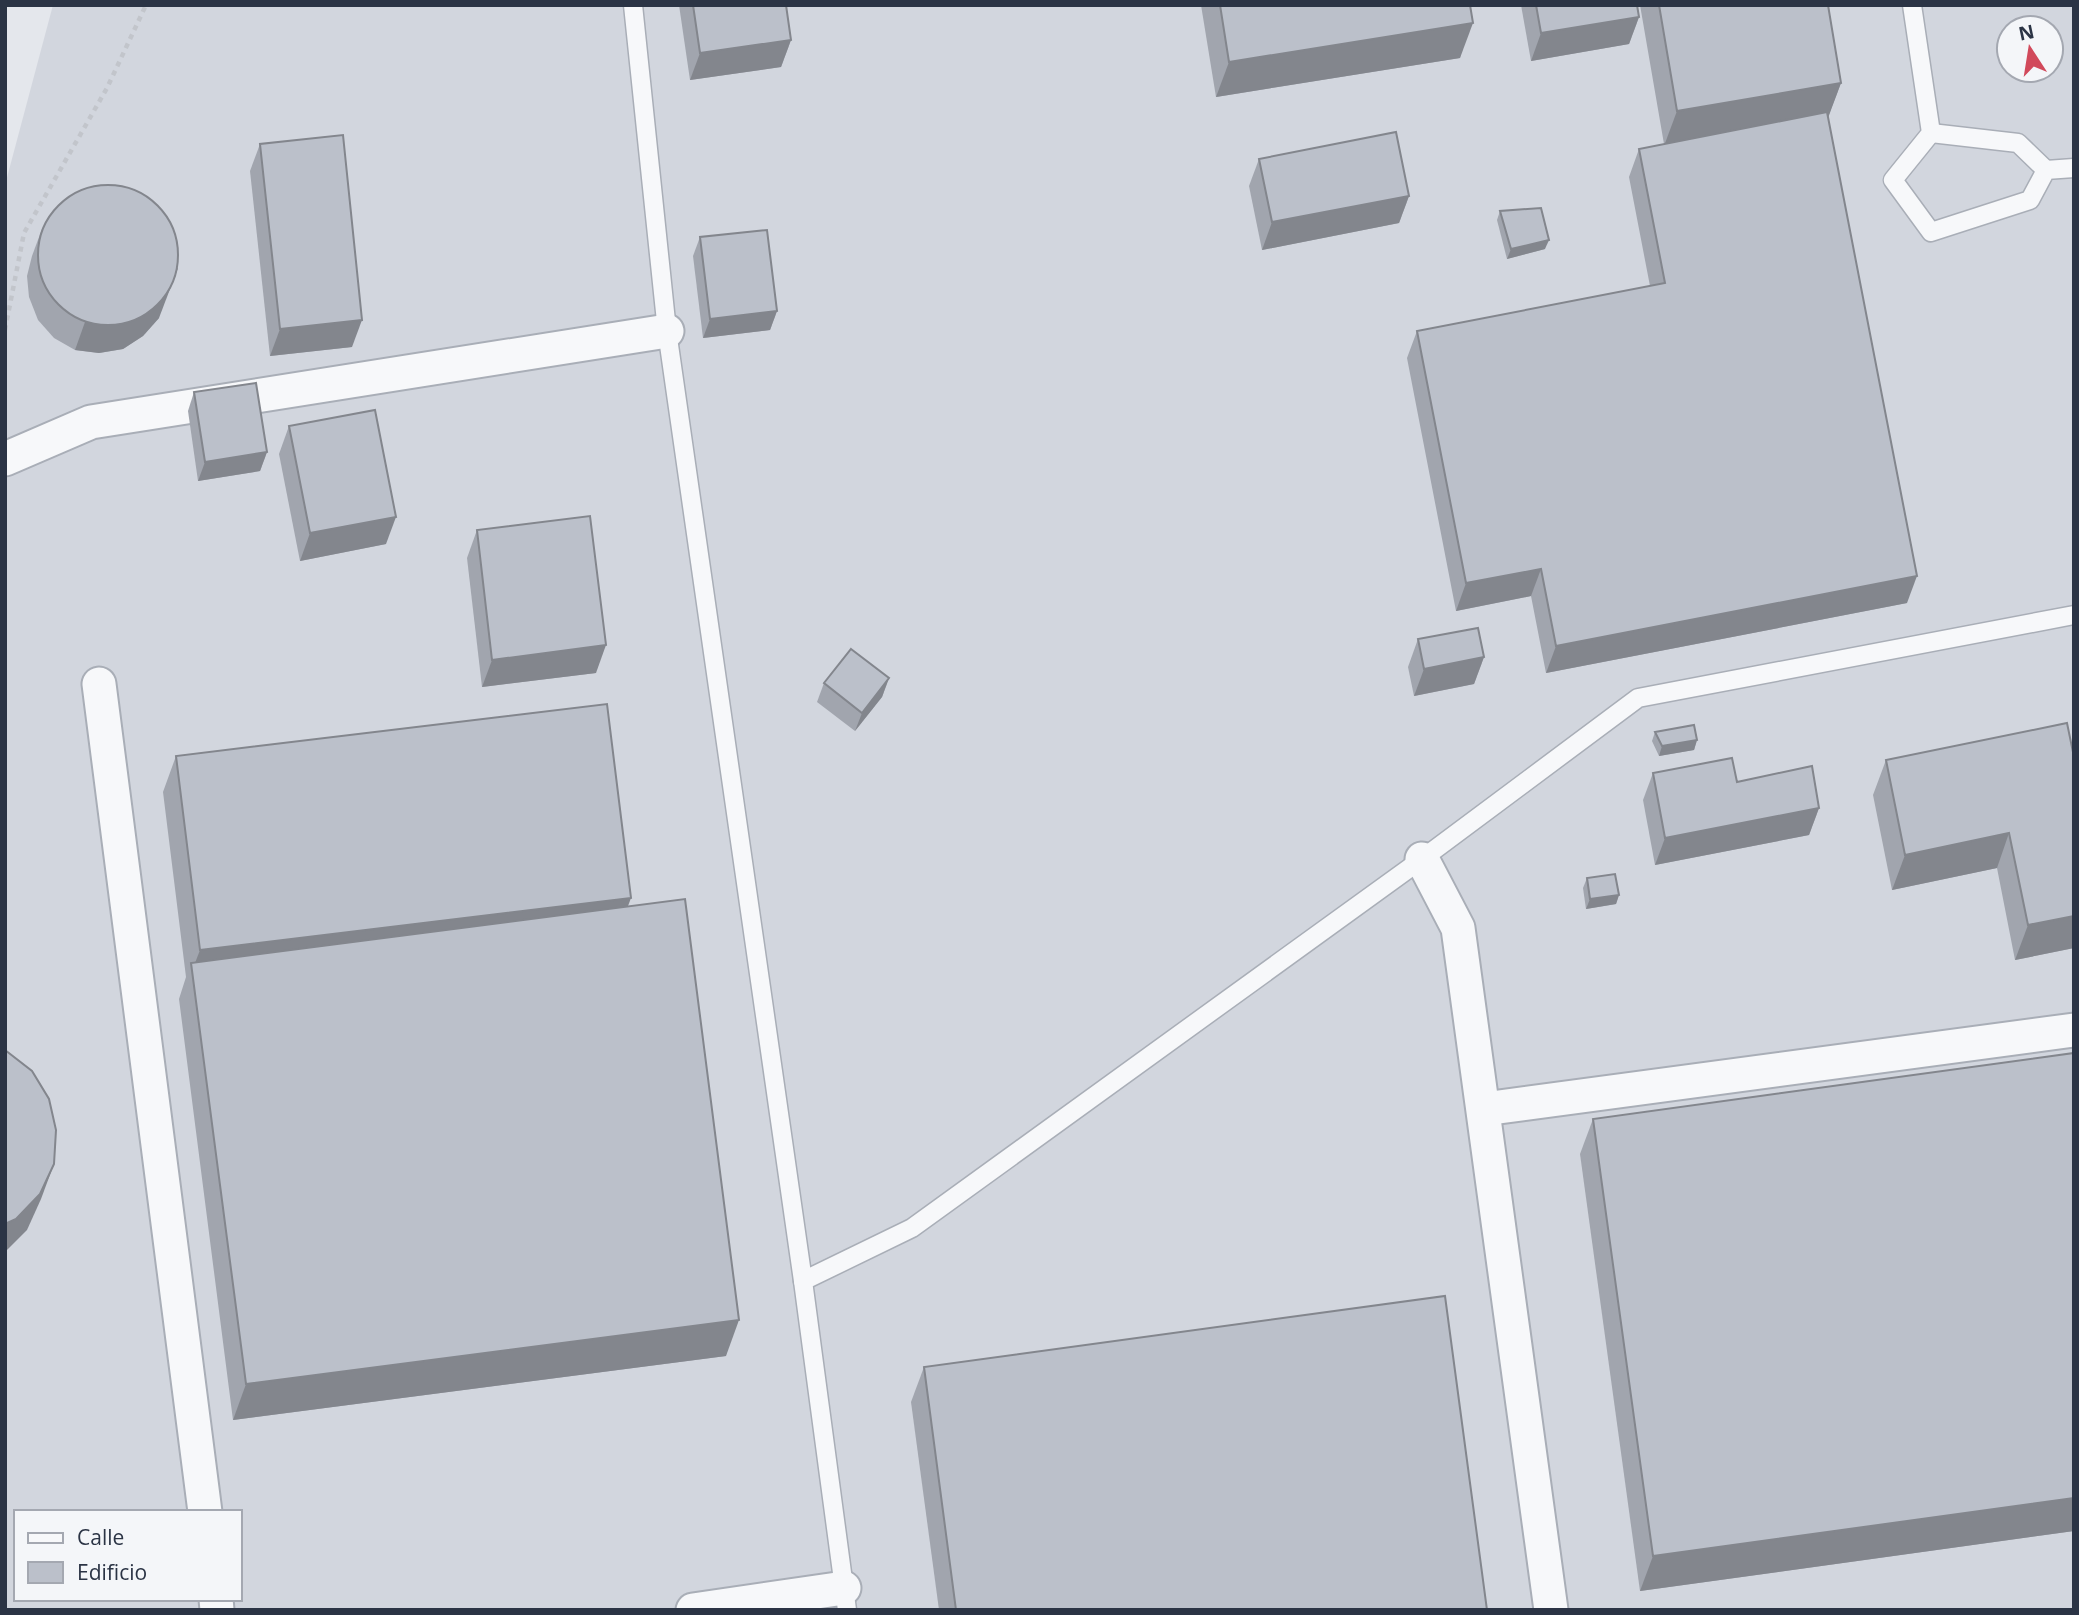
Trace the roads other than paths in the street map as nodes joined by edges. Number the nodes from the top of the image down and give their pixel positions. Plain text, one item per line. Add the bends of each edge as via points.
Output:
1 (633, 5) edge
2 (1912, 5) edge
3 (1931, 133) junction
4 (2074, 168) edge
5 (2046, 170) junction
6 (667, 331) junction
7 (5, 459) edge
8 (2074, 615) edge
9 (99, 684) dead end
10 (1422, 859) junction
11 (2074, 1030) edge
12 (1484, 1109) junction
13 (803, 1282) junction
14 (205, 1510) edge
15 (845, 1599) edge
16 (693, 1610) edge
17 (1551, 1610) edge

1 - 6 lane
2 - 3 lane
3 - 5 lane via 2018,143
3 - 5 lane via 1894,180 1931,232 2030,200
4 - 5 lane
6 - 7 street via 91,422
6 - 13 lane
8 - 10 lane via 1638,698
9 - 14 street
10 - 12 street via 1458,928
10 - 13 lane via 912,1228
11 - 12 street
12 - 17 street
13 - 15 lane
15 - 16 street

